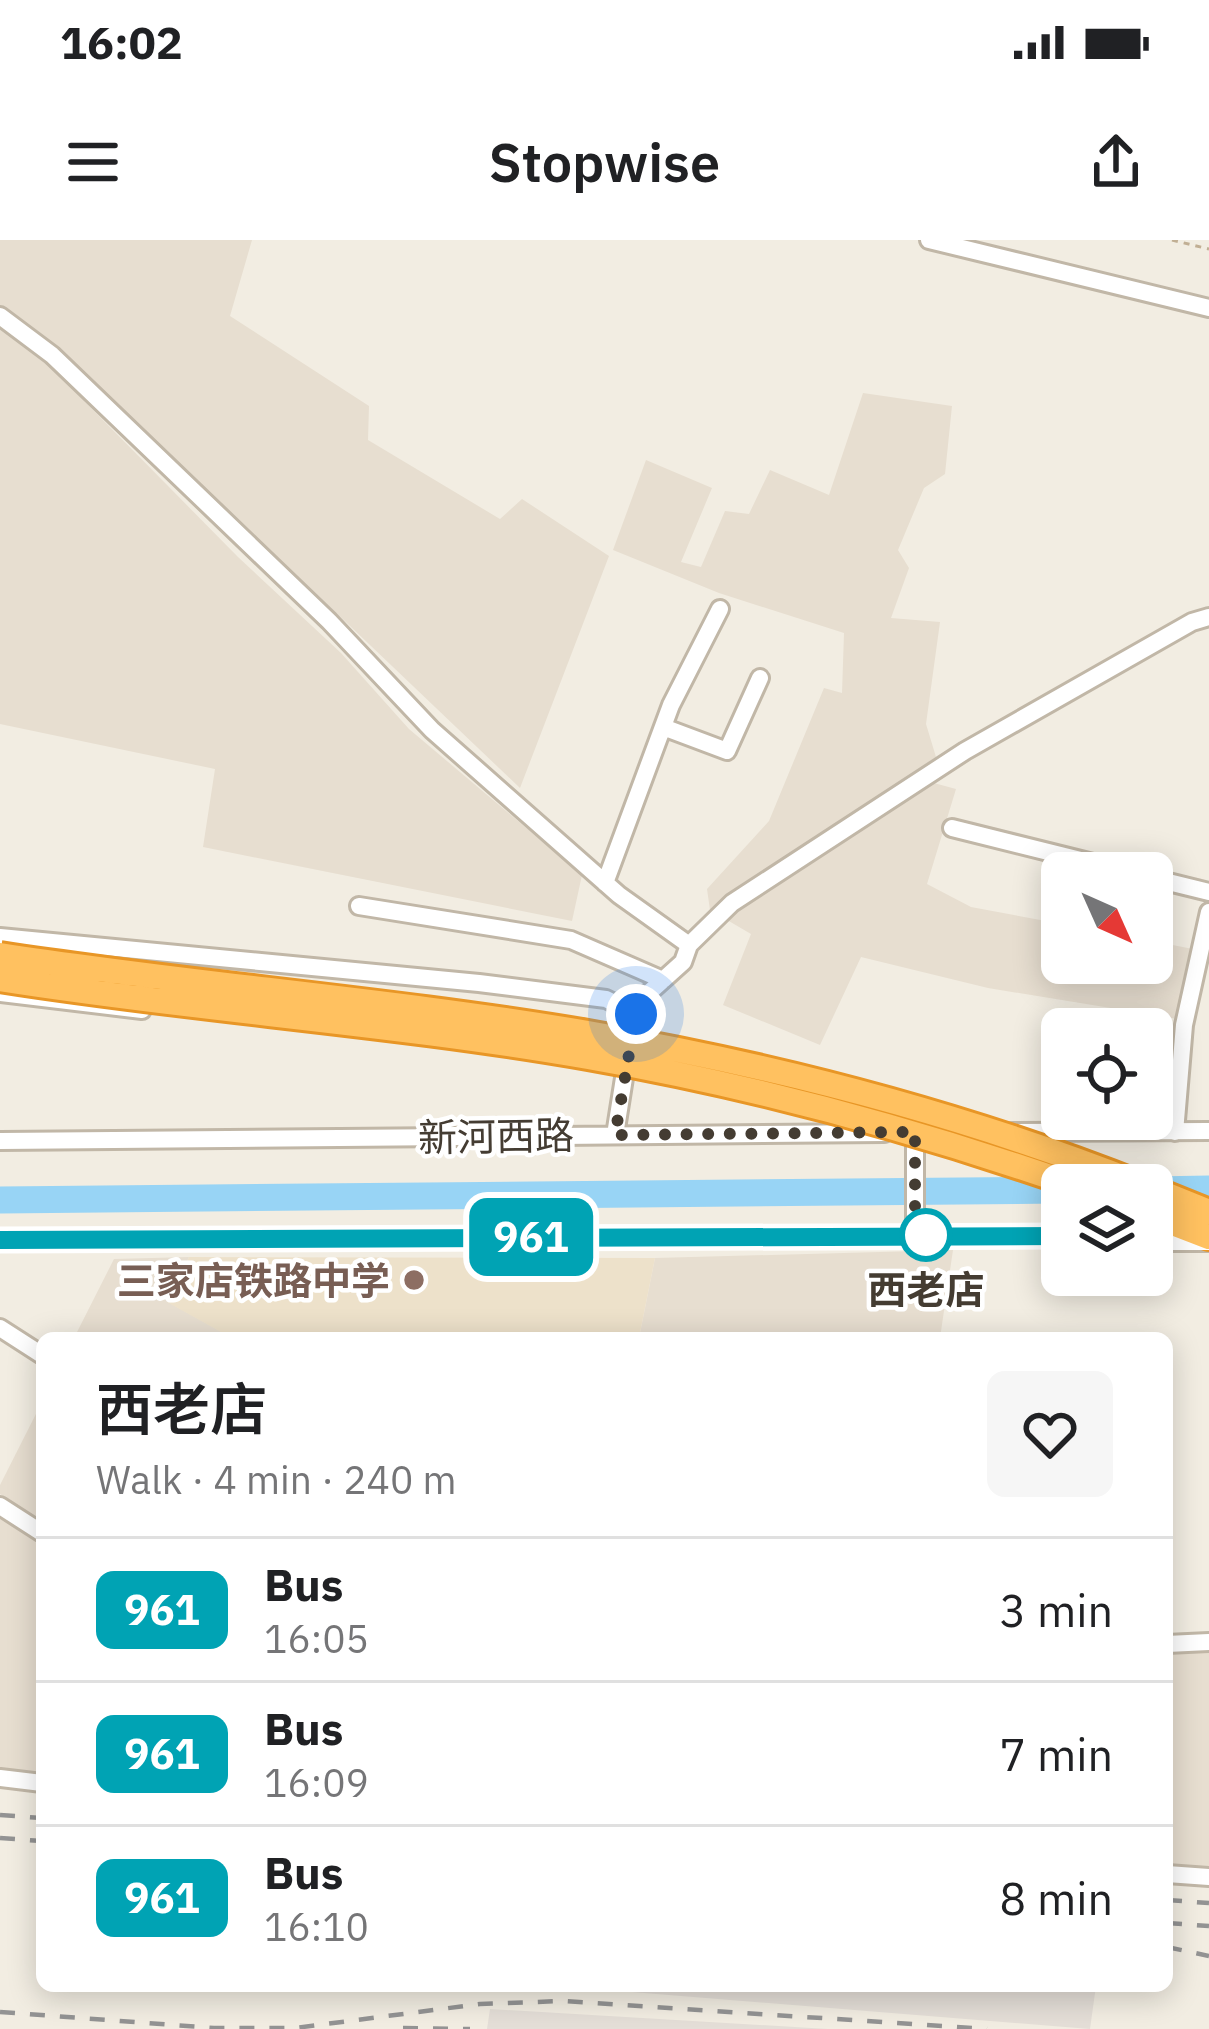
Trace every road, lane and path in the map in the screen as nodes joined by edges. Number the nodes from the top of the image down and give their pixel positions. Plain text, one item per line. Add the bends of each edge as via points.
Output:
1 (929, 240) edge
2 (1172, 240) edge
3 (1209, 249) edge
4 (1209, 308) edge
5 (0, 316) edge
6 (720, 609) dead end
7 (1209, 617) edge
8 (760, 678) dead end
9 (663, 727) junction
10 (952, 828) dead end
11 (1049, 852) edge
12 (605, 883) junction
13 (1173, 883) edge
14 (1209, 892) edge
15 (358, 906) dead end
16 (1209, 912) edge
17 (0, 937) edge
18 (689, 945) junction
19 (0, 955) edge
20 (1203, 968) edge
21 (0, 979) edge
22 (663, 980) junction
23 (0, 993) edge
24 (636, 1014) junction
25 (626, 1068) junction
26 (1209, 1131) edge
27 (915, 1132) junction
28 (1174, 1132) junction
29 (615, 1135) junction
30 (0, 1141) edge
31 (1085, 1164) edge
32 (1041, 1174) edge
33 (1173, 1197) edge
34 (1209, 1212) edge
35 (1173, 1224) edge
36 (915, 1235) junction
37 (1041, 1237) edge
38 (0, 1240) edge
39 (1209, 1240) edge
40 (1173, 1241) edge
41 (0, 1328) edge
42 (36, 1351) edge
43 (0, 1506) edge
44 (36, 1529) edge
45 (1209, 1642) edge
46 (1173, 1644) edge
47 (0, 1778) edge
48 (36, 1783) edge
49 (1173, 1874) edge
50 (1209, 1876) edge

1 - 4 street
2 - 3 path
5 - 12 street via 52,355 329,621 431,730
6 - 9 street
7 - 18 street via 965,751 732,903
8 - 9 street via 727,752
9 - 12 street
10 - 11 street
12 - 18 street
13 - 14 street
15 - 22 street via 571,940
16 - 20 street
17 - 24 street via 479,983 606,999
18 - 22 street
19 - 31 highway, bridge via 415,1007 706,1056 970,1122
20 - 28 street via 1184,1025
21 - 32 highway, bridge via 703,1078
22 - 24 street
23 - 25 street
24 - 25 street
25 - 29 street
26 - 28 street, 新河西路
27 - 28 street, 新河西路
27 - 29 street, 新河西路
27 - 36 street
29 - 30 street, 新河西路
33 - 34 highway
35 - 39 highway
36 - 37 street
36 - 38 street
39 - 40 street
41 - 42 street
43 - 44 street
45 - 46 street
47 - 48 street
49 - 50 street

